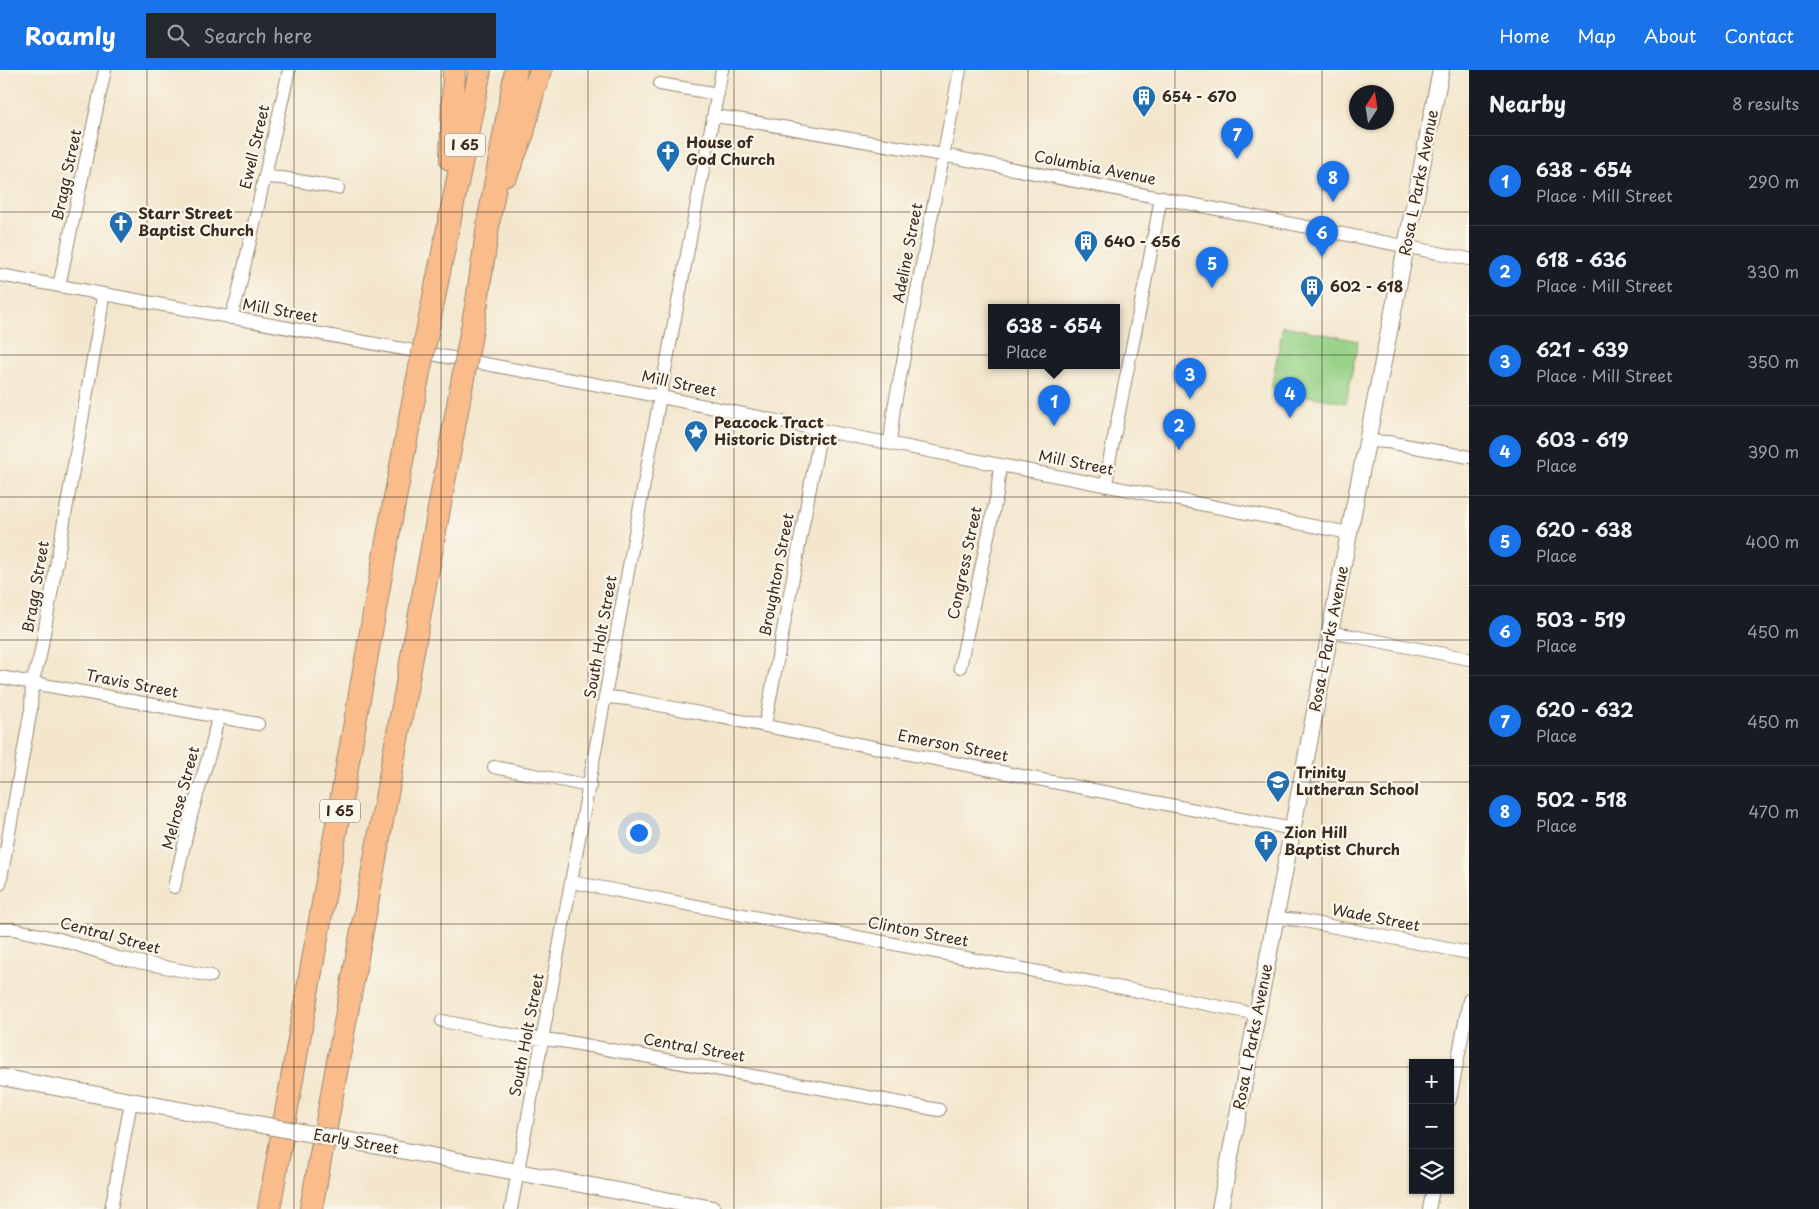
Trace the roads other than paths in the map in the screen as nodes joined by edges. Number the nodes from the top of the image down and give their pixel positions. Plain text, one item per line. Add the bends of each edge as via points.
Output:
1 (105, 70) edge
2 (289, 70) edge
3 (454, 70) edge
4 (480, 70) edge
5 (516, 70) edge
6 (541, 70) edge
7 (722, 70) edge
8 (960, 70) edge
9 (1441, 70) edge
10 (660, 84) dead end
11 (718, 94) junction
12 (714, 116) junction
13 (943, 155) junction
14 (264, 177) junction
15 (338, 188) dead end
16 (1161, 197) junction
17 (489, 219) junction
18 (450, 221) junction
19 (1406, 246) junction
20 (1469, 259) edge
21 (0, 275) edge
22 (59, 286) junction
23 (103, 295) junction
24 (231, 318) junction
25 (660, 397) junction
26 (822, 430) junction
27 (1368, 441) junction
28 (890, 443) junction
29 (1469, 457) edge
30 (1000, 465) junction
31 (1106, 486) junction
32 (1349, 533) junction
33 (1330, 633) junction
34 (1469, 659) edge
35 (960, 667) dead end
36 (0, 677) edge
37 (32, 683) junction
38 (607, 696) junction
39 (218, 716) junction
40 (258, 724) dead end
41 (765, 725) junction
42 (494, 767) dead end
43 (590, 786) junction
44 (1293, 829) junction
45 (572, 882) junction
46 (0, 884) edge
47 (174, 887) dead end
48 (1276, 918) junction
49 (0, 928) edge
50 (1469, 954) edge
51 (211, 976) dead end
52 (1469, 1000) edge
53 (1257, 1014) junction
54 (442, 1021) dead end
55 (543, 1039) junction
56 (0, 1077) edge
57 (1454, 1079) edge
58 (131, 1102) junction
59 (939, 1110) dead end
60 (518, 1172) junction
61 (1432, 1194) edge
62 (111, 1209) edge
63 (269, 1209) edge
64 (310, 1209) edge
65 (511, 1209) edge
66 (712, 1209) edge
67 (1220, 1209) edge
68 (1430, 1209) edge

1 - 22 street, Bragg Street
2 - 14 street, Ewell Street
3 - 18 highway
4 - 18 highway, I 65
5 - 17 highway, I 65
6 - 17 highway via 524,133
7 - 11 street, South Holt Street
8 - 13 street, Adeline Street
9 - 19 street, Rosa L Parks Avenue
10 - 11 street
11 - 12 street, South Holt Street
12 - 13 street, Columbia Avenue
12 - 25 street, South Holt Street
13 - 16 street, Columbia Avenue
13 - 28 street, Adeline Street
14 - 15 street
14 - 24 street, Ewell Street
16 - 19 street, Columbia Avenue
16 - 31 street
17 - 64 highway, I 65, bridge via 477,301
18 - 63 highway, I 65, bridge via 385,550
19 - 20 street, Columbia Avenue
19 - 27 street, Rosa L Parks Avenue
21 - 22 street, Mill Street
22 - 23 street, Mill Street
23 - 24 street, Mill Street
23 - 37 street, Bragg Street via 44,637
24 - 25 street, Mill Street
25 - 26 street, Mill Street
25 - 38 street, South Holt Street
26 - 28 street, Mill Street
26 - 41 street, Broughton Street
27 - 29 street
27 - 32 street, Rosa L Parks Avenue
28 - 30 street, Mill Street
30 - 31 street, Mill Street
30 - 35 street, Congress Street via 997,494
31 - 32 street, Mill Street
32 - 33 street, Rosa L Parks Avenue
33 - 34 street
33 - 44 street, Rosa L Parks Avenue
36 - 37 street, Travis Street
37 - 39 street, Travis Street
37 - 46 street, Bragg Street via 31,709
38 - 41 street, Emerson Street
38 - 43 street, South Holt Street
39 - 40 street, Travis Street
39 - 47 street, Melrose Street
41 - 44 street, Emerson Street
42 - 43 street
43 - 45 street, South Holt Street
44 - 48 street, Rosa L Parks Avenue
45 - 53 street, Clinton Street
45 - 55 street, South Holt Street
48 - 50 street, Wade Street
48 - 53 street, Rosa L Parks Avenue
49 - 51 street, Central Street via 59,938 118,958
52 - 57 street
53 - 67 street, Rosa L Parks Avenue
54 - 55 street, Central Street
55 - 59 street, Central Street
55 - 60 street, South Holt Street
56 - 58 street, Early Street
58 - 60 street, Early Street, bridge
58 - 62 street
60 - 65 street, South Holt Street
60 - 66 street, Early Street
61 - 68 street

